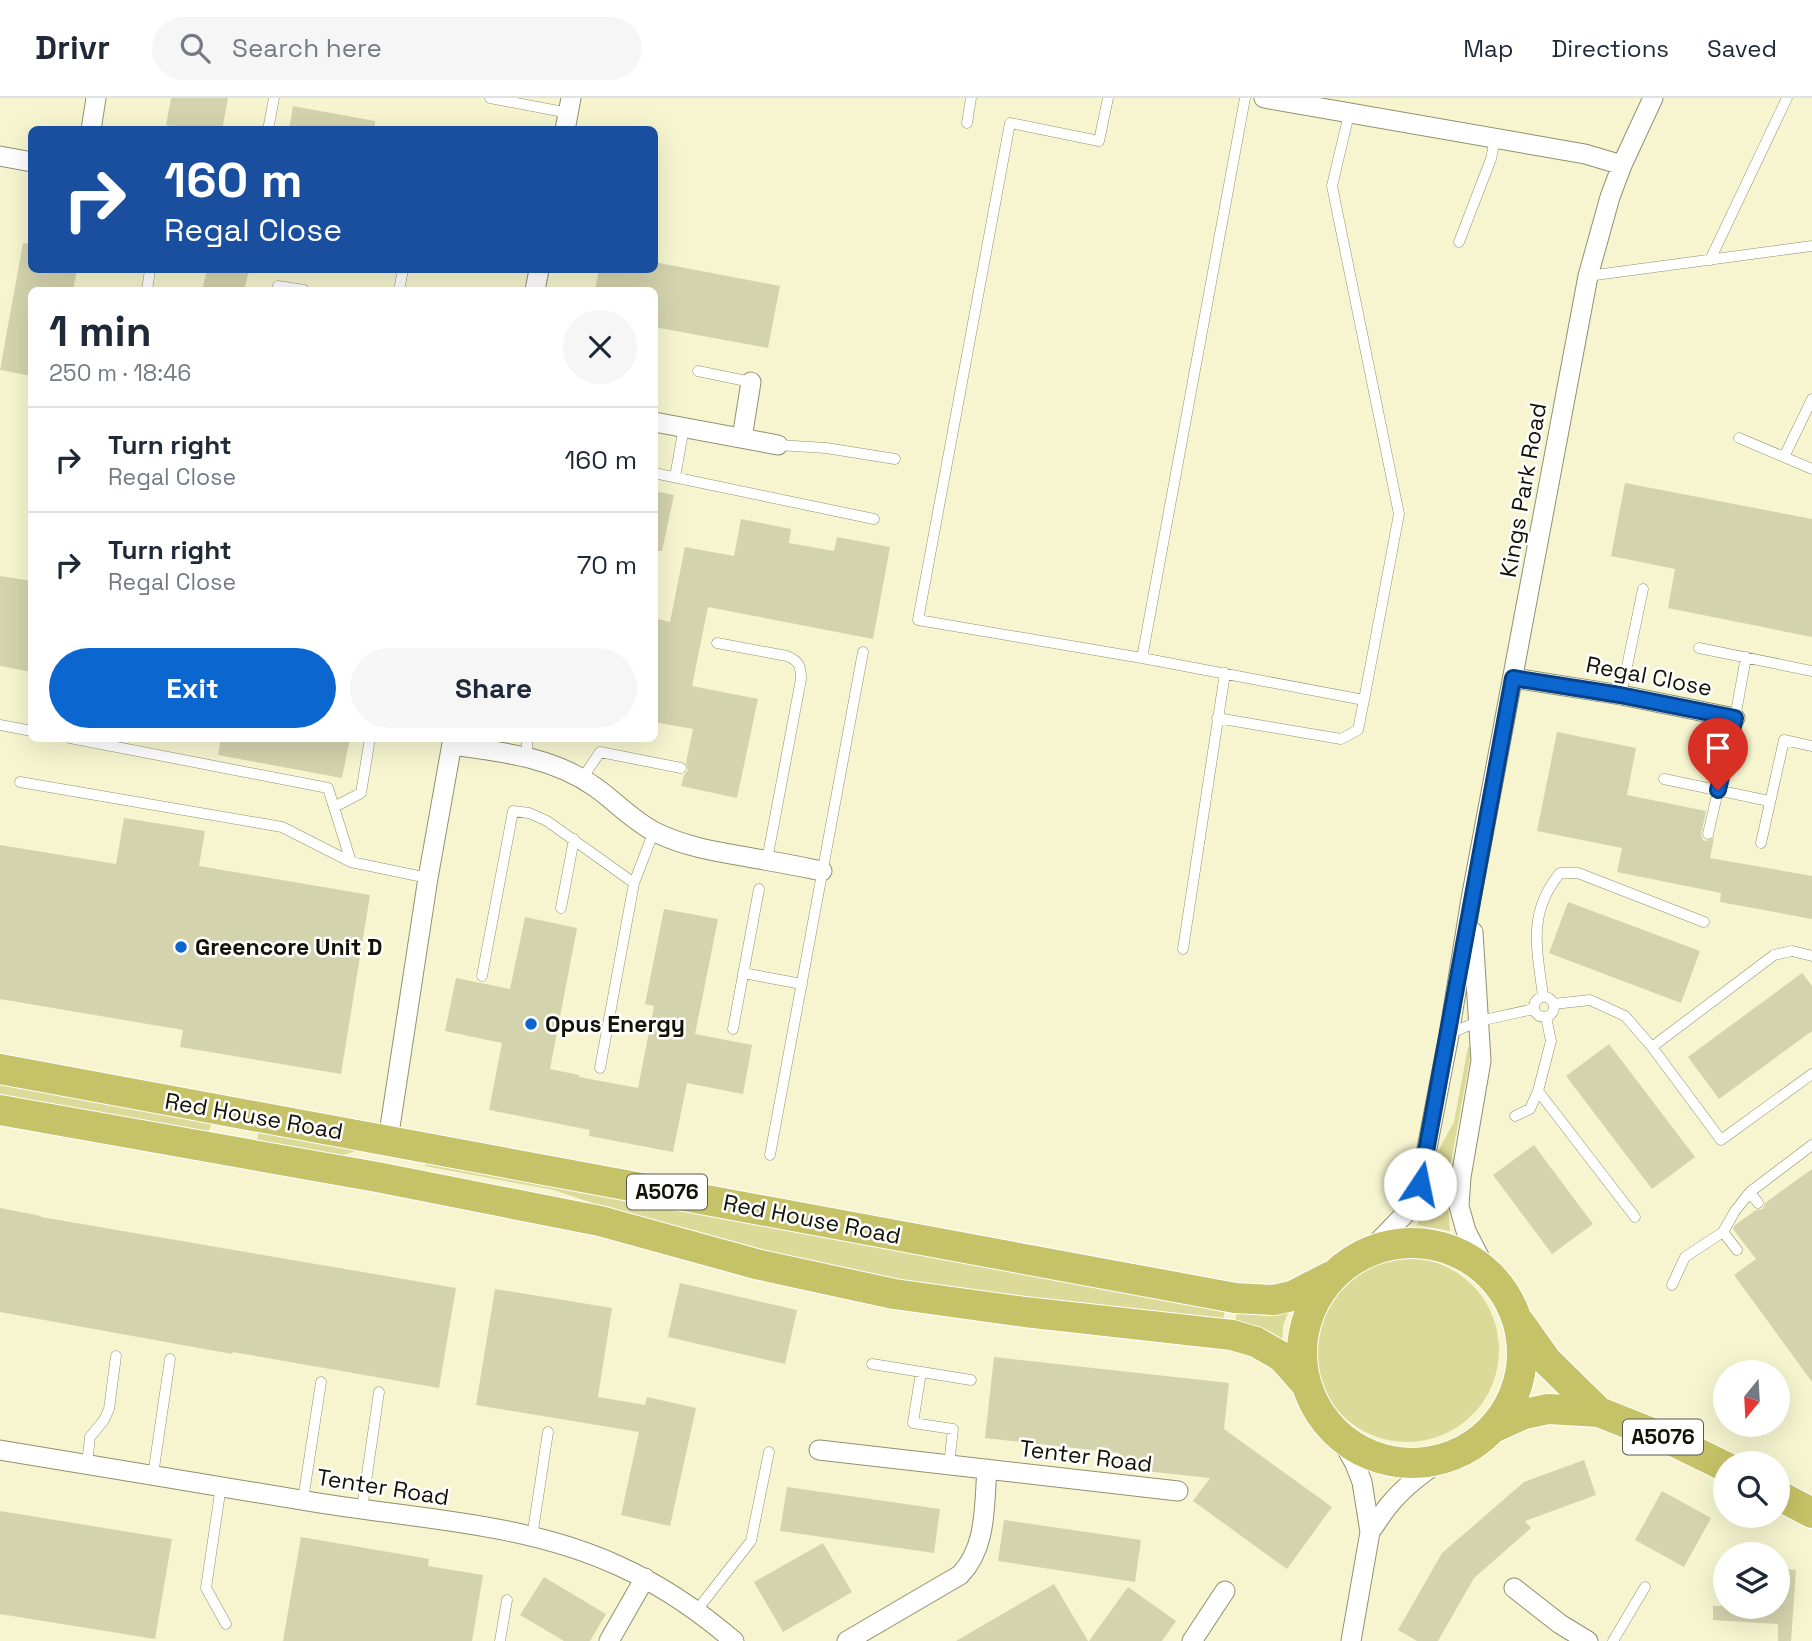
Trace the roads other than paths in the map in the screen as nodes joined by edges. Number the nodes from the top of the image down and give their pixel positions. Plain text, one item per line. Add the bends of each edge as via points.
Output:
1 (96, 98) edge
2 (274, 98) edge
3 (490, 98) edge
4 (971, 98) edge
5 (1108, 98) edge
6 (1245, 98) edge
7 (1264, 98) edge
8 (1653, 98) edge
9 (1787, 98) edge
10 (568, 113) edge
11 (1349, 114) junction
12 (967, 123) dead end
13 (92, 126) edge
14 (269, 126) edge
15 (1495, 139) junction
16 (0, 156) edge
17 (28, 161) edge
18 (1622, 165) junction
19 (1459, 242) dead end
20 (1812, 246) edge
21 (1710, 260) junction
22 (1588, 276) junction
23 (698, 371) dead end
24 (751, 382) joint
25 (1812, 399) edge
26 (658, 423) edge
27 (684, 427) junction
28 (742, 438) junction
29 (1739, 438) dead end
30 (778, 445) joint
31 (1784, 457) junction
32 (895, 459) dead end
33 (1812, 469) edge
34 (658, 474) edge
35 (675, 477) junction
36 (874, 519) dead end
37 (1643, 589) dead end
38 (717, 643) dead end
39 (1699, 648) dead end
40 (863, 652) dead end
41 (1746, 657) junction
42 (1143, 658) junction
43 (1812, 671) edge
44 (1224, 673) junction
45 (1513, 678) junction
46 (1620, 695) junction
47 (1364, 700) junction
48 (1217, 718) junction
49 (1735, 718) junction
50 (0, 725) edge
51 (28, 730) edge
52 (91, 742) edge
53 (369, 742) edge
54 (453, 742) edge
55 (1812, 746) edge
56 (527, 748) edge
57 (681, 768) dead end
58 (582, 779) junction
59 (1664, 779) dead end
60 (20, 782) dead end
61 (1718, 790) junction
62 (1769, 801) junction
63 (334, 807) junction
64 (654, 831) junction
65 (1708, 834) dead end
66 (574, 839) junction
67 (1761, 843) dead end
68 (767, 860) junction
69 (351, 862) junction
70 (822, 871) junction
71 (428, 878) junction
72 (634, 883) junction
73 (759, 889) dead end
74 (1471, 899) junction
75 (561, 908) dead end
76 (1704, 922) dead end
77 (1183, 949) dead end
78 (1812, 956) edge
79 (743, 973) junction
80 (482, 976) dead end
81 (802, 984) junction
82 (1544, 996) junction
83 (1554, 1004) junction
84 (1534, 1009) junction
85 (1546, 1017) junction
86 (1479, 1021) junction
87 (733, 1029) dead end
88 (1449, 1035) junction
89 (1652, 1047) junction
90 (600, 1068) dead end
91 (0, 1069) edge
92 (1812, 1074) edge
93 (1538, 1091) junction
94 (0, 1110) edge
95 (1514, 1116) dead end
96 (388, 1140) junction
97 (1812, 1145) edge
98 (770, 1155) dead end
99 (1750, 1192) junction
100 (1758, 1203) dead end
101 (1635, 1217) dead end
102 (600, 1222) junction
103 (1723, 1232) junction
104 (1737, 1250) dead end
105 (1369, 1251) junction
106 (1488, 1272) junction
107 (1331, 1276) junction
108 (1672, 1285) dead end
109 (1517, 1320) junction
110 (116, 1356) dead end
111 (170, 1359) dead end
112 (872, 1364) dead end
113 (921, 1372) junction
114 (971, 1380) dead end
115 (321, 1382) dead end
116 (1305, 1383) junction
117 (379, 1391) dead end
118 (1599, 1412) junction
119 (1493, 1428) junction
120 (548, 1432) dead end
121 (1340, 1437) junction
122 (0, 1450) edge
123 (819, 1450) dead end
124 (769, 1452) dead end
125 (1442, 1459) junction
126 (1713, 1461) edge
127 (87, 1464) junction
128 (949, 1465) junction
129 (988, 1469) junction
130 (153, 1475) junction
131 (221, 1486) junction
132 (1178, 1491) dead end
133 (303, 1500) junction
134 (1790, 1502) edge
135 (362, 1509) junction
136 (1811, 1514) edge
137 (1370, 1532) junction
138 (531, 1537) junction
139 (645, 1578) junction
140 (1645, 1587) dead end
141 (1514, 1588) dead end
142 (1225, 1591) dead end
143 (507, 1600) dead end
144 (697, 1610) junction
145 (226, 1624) dead end
146 (499, 1641) edge
147 (609, 1641) edge
148 (734, 1641) edge
149 (847, 1641) edge
150 (1192, 1641) edge
151 (1351, 1641) edge
152 (1587, 1641) edge
153 (1613, 1641) edge

1 - 13 street
2 - 14 lane
3 - 10 lane
4 - 12 lane
5 - 42 lane via 1099,141 1010,123 918,620
6 - 42 lane
7 - 11 street
8 - 18 street, Kings Park Road
9 - 21 lane
11 - 15 street
11 - 47 lane via 1332,186 1399,514
15 - 18 street via 1586,154
15 - 19 lane
16 - 17 street
18 - 22 street, Kings Park Road
20 - 21 lane
21 - 22 lane
22 - 45 street, Kings Park Road
23 - 24 lane
24 - 28 street
25 - 31 lane
26 - 27 street
27 - 28 street
27 - 35 lane
28 - 30 street
29 - 31 lane
30 - 32 lane
31 - 33 lane
34 - 35 lane
35 - 36 lane
37 - 46 lane
38 - 68 lane via 787,656 800,664
39 - 41 lane
40 - 70 lane
41 - 43 lane
41 - 49 lane, Regal Close
42 - 44 lane
44 - 47 lane
44 - 48 lane
45 - 46 street, Regal Close
45 - 74 street, Kings Park Road
46 - 49 street, Regal Close
47 - 48 lane via 1357,730 1341,738
48 - 77 lane
49 - 61 lane, Regal Close
50 - 51 lane
52 - 63 lane via 328,788
53 - 63 lane via 360,793
54 - 56 street
54 - 71 street
55 - 62 lane via 1784,740
56 - 58 street
57 - 58 lane via 600,752
58 - 64 street
59 - 61 lane
60 - 69 lane via 282,827
61 - 62 lane
61 - 65 lane, Regal Close
62 - 67 lane
63 - 69 lane
64 - 68 street via 681,843
64 - 72 lane
66 - 72 lane
66 - 75 lane
66 - 80 lane via 547,821 513,811
68 - 70 street
69 - 71 lane
70 - 81 lane
71 - 96 street
72 - 90 lane
73 - 79 lane
74 - 86 street, Kings Park Road
74 - 88 street, Kings Park Road
76 - 82 lane via 1578,873 1560,873 1548,888 1537,920
78 - 89 lane via 1792,951 1774,955
79 - 81 lane
79 - 87 lane
81 - 98 lane
82 - 83 lane
82 - 84 lane via 1537,999
83 - 85 lane
83 - 89 lane via 1590,1000 1625,1016
84 - 85 lane
84 - 86 lane
85 - 93 lane via 1551,1041
86 - 88 lane
86 - 106 street, Kings Park Road via 1482,1061 1459,1206 1466,1231
88 - 105 street, Kings Park Road via 1420,1184 1405,1214
89 - 92 lane via 1721,1140
91 - 96 main road, Red House Road / A5076
93 - 95 lane via 1530,1110
93 - 101 lane
94 - 102 main road
96 - 102 main road via 396,1160 410,1171 550,1199
96 - 107 main road, Red House Road / A5076 via 1235,1298 1292,1296
97 - 99 lane
99 - 100 lane
99 - 103 lane
102 - 116 main road via 756,1264 894,1294 1232,1335 1282,1357
103 - 104 lane
103 - 108 lane via 1685,1257
105 - 106 main road via 1389,1244 1431,1244 1471,1259
105 - 107 main road
106 - 109 main road
107 - 116 main road via 1307,1315 1301,1360
109 - 118 main road, A5076 via 1547,1361
109 - 119 main road via 1522,1339 1520,1377 1514,1396
110 - 127 lane via 108,1409 90,1437
111 - 130 lane
112 - 113 lane
113 - 114 lane
113 - 128 lane via 913,1423 953,1429
115 - 133 lane
116 - 121 main road via 1313,1403
117 - 135 lane
118 - 119 main road, A5076 via 1548,1409
118 - 126 main road, A5076
119 - 125 main road via 1461,1452
120 - 138 lane
121 - 125 main road via 1377,1458 1399,1463
121 - 137 street via 1362,1482
122 - 127 street, Tenter Road
123 - 128 street, Tenter Road
124 - 144 lane via 751,1541
125 - 137 street via 1389,1504
127 - 130 street, Tenter Road
128 - 129 street, Tenter Road
129 - 132 street, Tenter Road
129 - 149 street, Tenter Road via 981,1535 968,1566
130 - 131 street, Tenter Road
131 - 133 street, Tenter Road
131 - 145 lane via 206,1588
133 - 135 street, Tenter Road
134 - 136 main road
135 - 138 street, Tenter Road
137 - 151 street
138 - 139 street, Tenter Road via 617,1564
139 - 144 street, Tenter Road
139 - 147 street
140 - 153 lane
141 - 152 street
142 - 150 street
143 - 146 lane
144 - 148 street, Tenter Road

